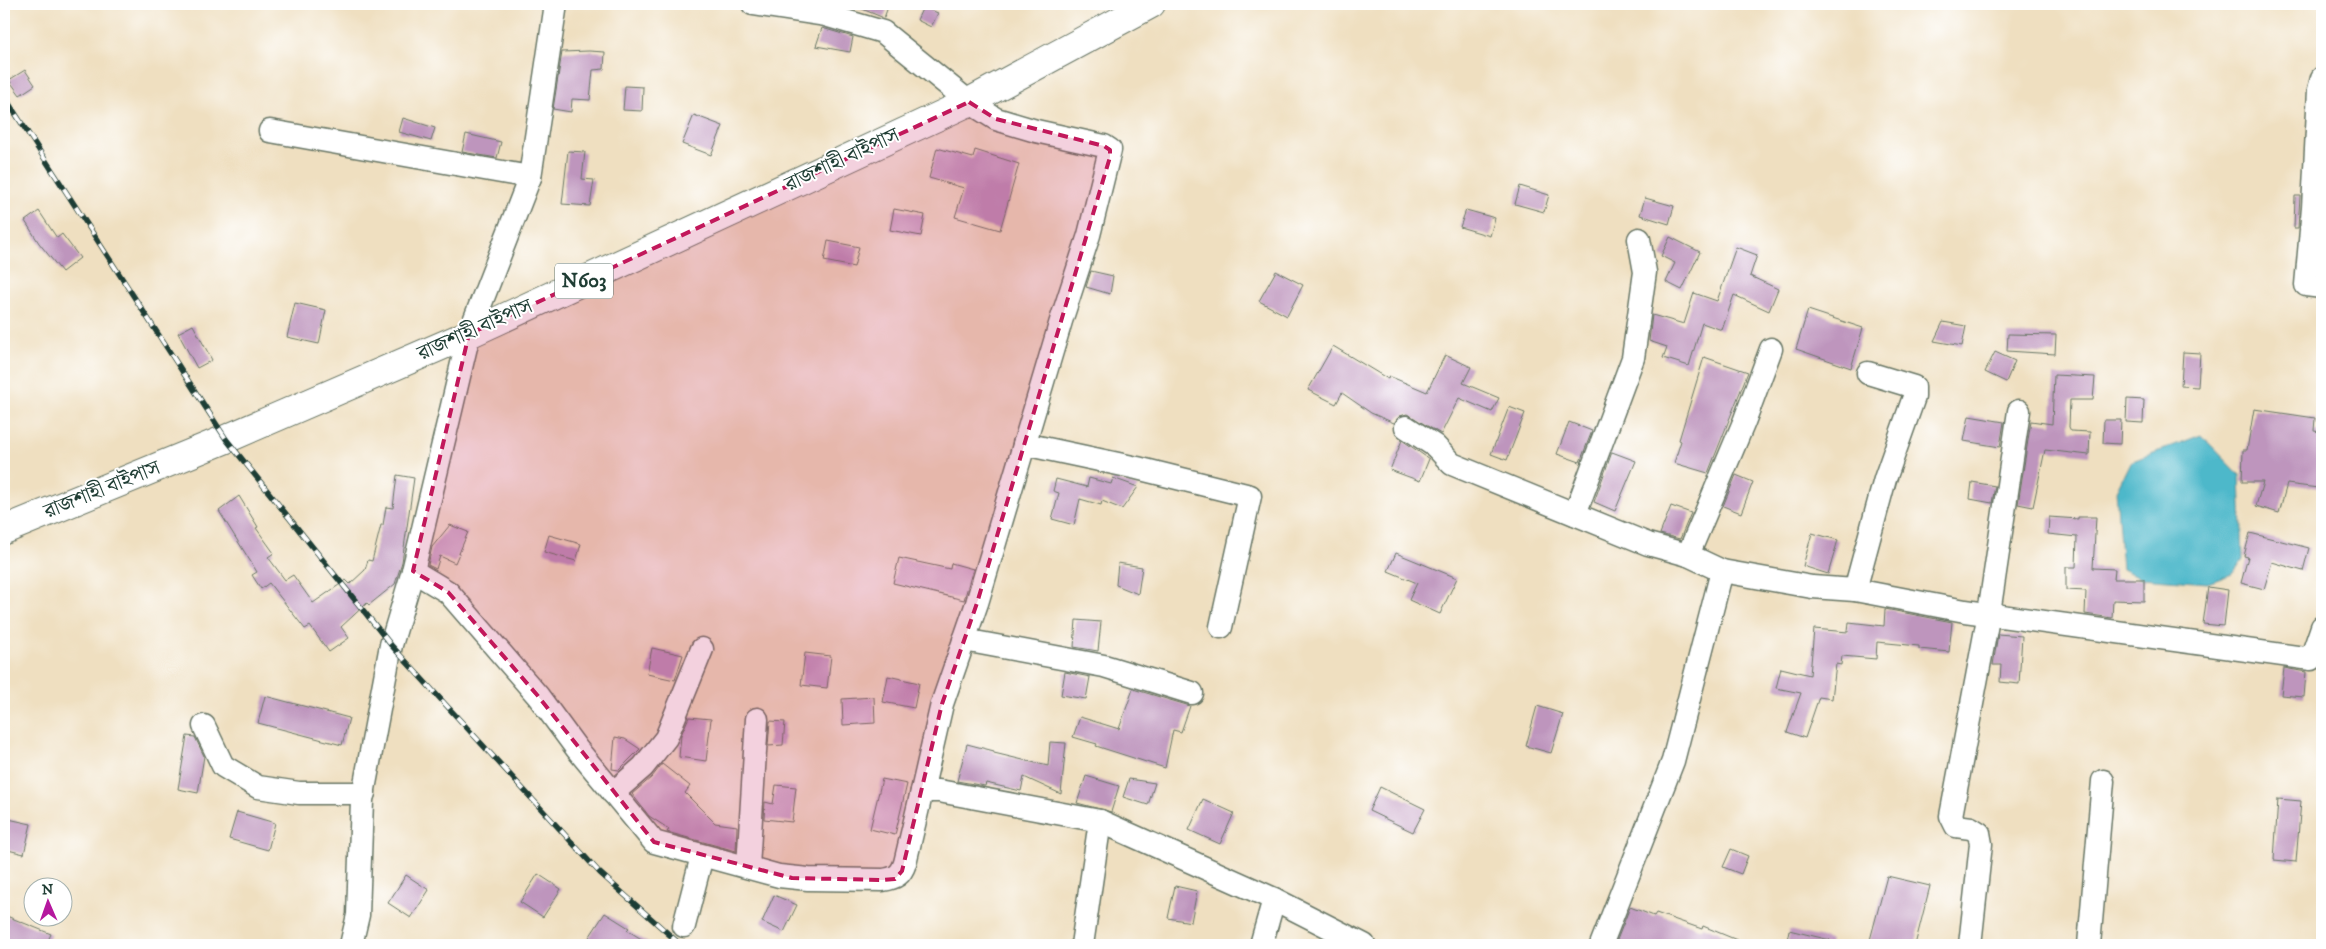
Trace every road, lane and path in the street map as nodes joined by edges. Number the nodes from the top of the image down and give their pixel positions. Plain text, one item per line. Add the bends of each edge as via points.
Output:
1 (556, 4) edge
2 (753, 4) edge
3 (1151, 4) edge
4 (826, 10) edge
5 (2322, 78) edge
6 (969, 102) junction
7 (270, 131) dead end
8 (530, 177) junction
9 (1639, 239) dead end
10 (2322, 288) edge
11 (469, 334) junction
12 (1771, 349) dead end
13 (1868, 373) dead end
14 (2019, 411) dead end
15 (1406, 427) dead end
16 (1024, 444) junction
17 (1575, 514) junction
18 (4, 530) edge
19 (1688, 555) junction
20 (413, 571) junction
21 (1722, 571) junction
22 (1856, 590) junction
23 (1989, 613) junction
24 (1221, 627) dead end
25 (2322, 627) edge
26 (964, 640) junction
27 (702, 649) dead end
28 (1192, 693) dead end
29 (757, 719) dead end
30 (204, 726) dead end
31 (2103, 781) dead end
32 (922, 791) junction
33 (613, 792) junction
34 (364, 793) junction
35 (1100, 820) junction
36 (702, 856) junction
37 (748, 867) junction
38 (1274, 899) junction
39 (684, 926) dead end
40 (1321, 935) edge
41 (351, 945) edge
42 (1082, 945) edge
43 (1261, 945) edge
44 (1364, 945) edge
45 (1600, 945) edge
46 (1970, 945) edge
47 (2089, 945) edge

1 - 8 street
2 - 4 street
3 - 6 highway, রাজশাহী বাইপাস / N603
4 - 6 street via 883,32
5 - 10 street via 2306,285
6 - 11 highway, রাজশাহী বাইপাস / N603
6 - 16 street via 996,119 1110,150 1088,235
7 - 8 street
8 - 11 street
9 - 17 street via 1645,272 1632,358
11 - 18 highway, রাজশাহী বাইপাস / N603
11 - 20 street
12 - 19 street
13 - 22 street via 1914,387 1914,397 1885,478
14 - 23 street
15 - 17 street via 1435,446 1452,464
16 - 24 street via 1250,496
16 - 26 street
17 - 19 street via 1648,544
19 - 21 street
20 - 33 street via 448,592 538,696
20 - 34 street via 391,644
21 - 22 street via 1812,587
21 - 45 street via 1672,761
22 - 23 street
23 - 25 street via 2311,659
23 - 46 street via 1951,816 1956,826 1979,833 1981,844
26 - 28 street via 1104,666
26 - 32 street via 942,704
27 - 33 street via 666,738 643,766
29 - 37 street
30 - 34 street via 223,766 258,787 299,793
31 - 47 street
32 - 35 street via 939,791
32 - 37 street via 905,863 895,878 808,879 779,876
33 - 36 street via 654,842
34 - 41 street via 358,915
35 - 38 street
35 - 42 street
36 - 37 street
36 - 39 street
38 - 40 street
38 - 43 street
40 - 44 street

